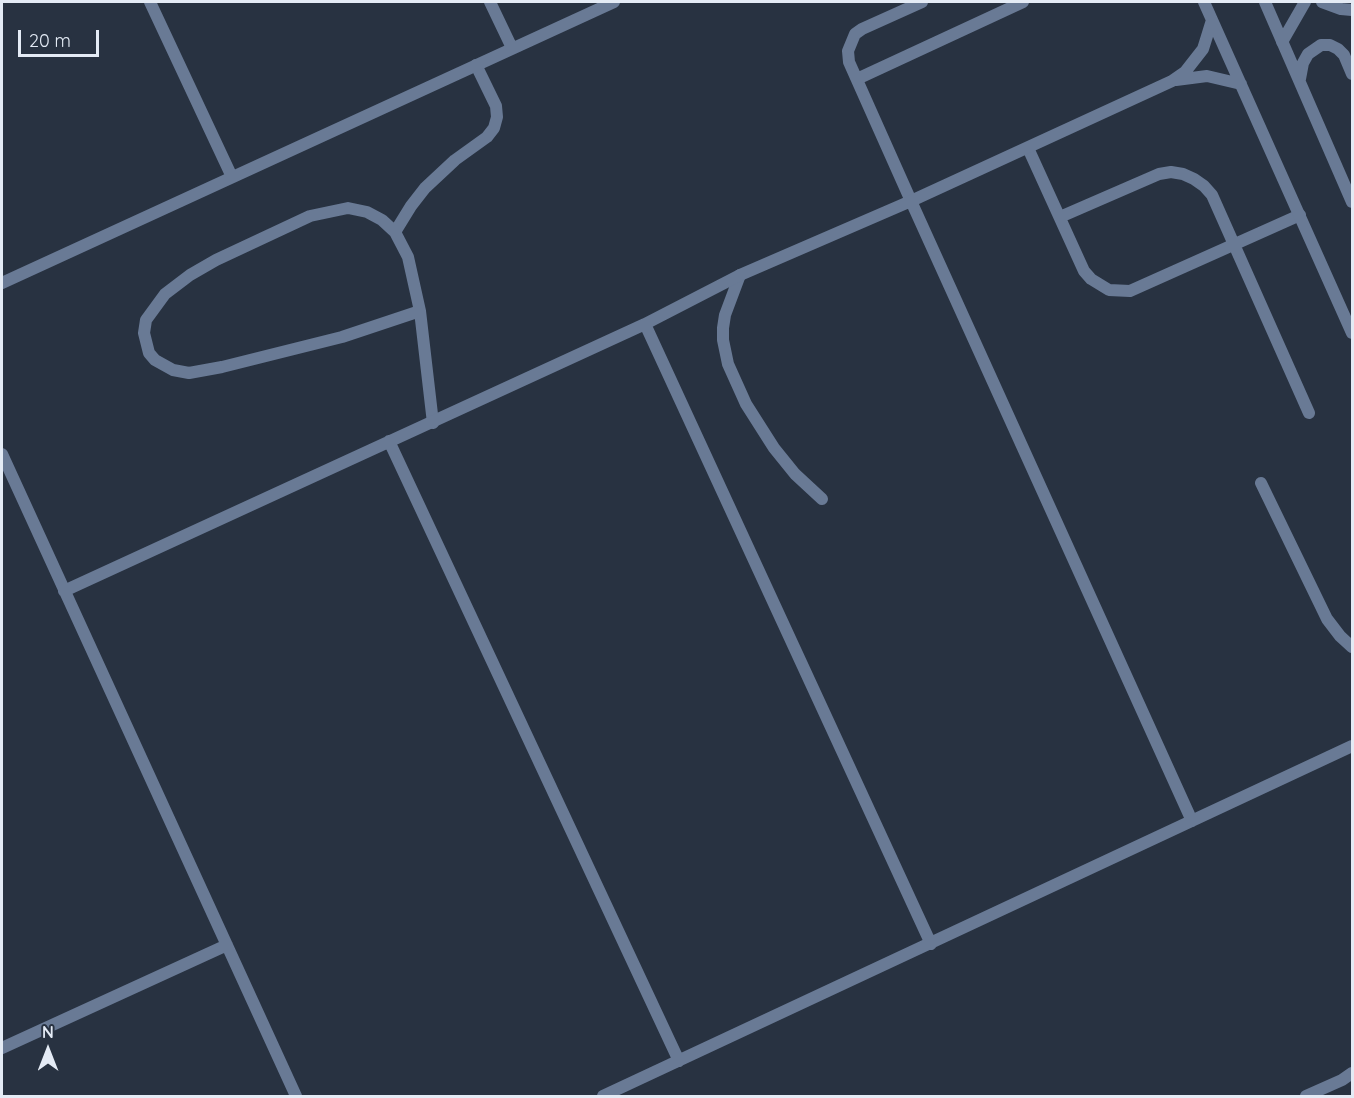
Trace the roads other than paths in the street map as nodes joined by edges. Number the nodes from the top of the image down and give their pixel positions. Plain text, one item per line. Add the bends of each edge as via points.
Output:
1 (150, 2) edge
2 (490, 2) edge
3 (614, 2) edge
4 (922, 2) edge
5 (1023, 2) edge
6 (1204, 2) edge
7 (1264, 2) edge
8 (1305, 2) edge
9 (1322, 2) edge
10 (1353, 10) edge
11 (1212, 20) junction
12 (1282, 42) junction
13 (512, 48) junction
14 (476, 65) junction
15 (1353, 74) edge
16 (856, 79) junction
17 (1300, 79) junction
18 (1172, 81) junction
19 (1241, 84) junction
20 (1028, 148) junction
21 (232, 177) junction
22 (911, 201) junction
23 (1353, 202) edge
24 (1300, 215) junction
25 (1060, 217) junction
26 (395, 232) junction
27 (1234, 245) junction
28 (740, 275) junction
29 (2, 283) edge
30 (420, 311) junction
31 (645, 324) junction
32 (1353, 333) edge
33 (1309, 413) dead end
34 (433, 423) junction
35 (389, 441) junction
36 (2, 454) edge
37 (1261, 483) dead end
38 (822, 499) dead end
39 (64, 591) junction
40 (1353, 647) edge
41 (1353, 746) edge
42 (1192, 821) junction
43 (931, 944) junction
44 (227, 945) junction
45 (2, 1048) edge
46 (679, 1061) junction
47 (1353, 1073) edge
48 (296, 1096) edge
49 (603, 1096) edge
50 (1306, 1096) edge

1 - 21 street
2 - 13 street
3 - 13 street
4 - 16 street via 855,34 848,51
5 - 16 street
6 - 11 street
7 - 12 street
8 - 12 street
9 - 10 street
11 - 18 street via 1199,55
11 - 19 street
12 - 17 street
13 - 14 street
14 - 21 street
14 - 26 street via 496,106 494,128 425,188
15 - 17 street via 1338,49 1321,45 1308,54
16 - 22 street
17 - 23 street
18 - 19 street via 1207,76
18 - 20 street
19 - 24 street
20 - 22 street
20 - 25 street
21 - 29 street
22 - 28 street
22 - 42 street
24 - 27 street
24 - 32 street
25 - 27 street via 1171,172 1194,179 1212,195
25 - 27 street via 1084,271 1109,290 1130,291
26 - 30 street via 408,257
26 - 30 street via 367,212 348,208 310,216 216,260 165,294 147,320 144,333 149,353 163,366 189,373 342,337
27 - 33 street
28 - 31 street
28 - 38 street via 723,328 728,364 746,404 769,440 795,474
30 - 34 street
31 - 34 street
31 - 43 street
34 - 35 street
35 - 39 street
35 - 46 street
36 - 39 street
37 - 40 street via 1327,619
39 - 44 street
41 - 42 street
42 - 43 street
43 - 46 street
44 - 45 street
44 - 48 street
46 - 49 street
47 - 50 street

